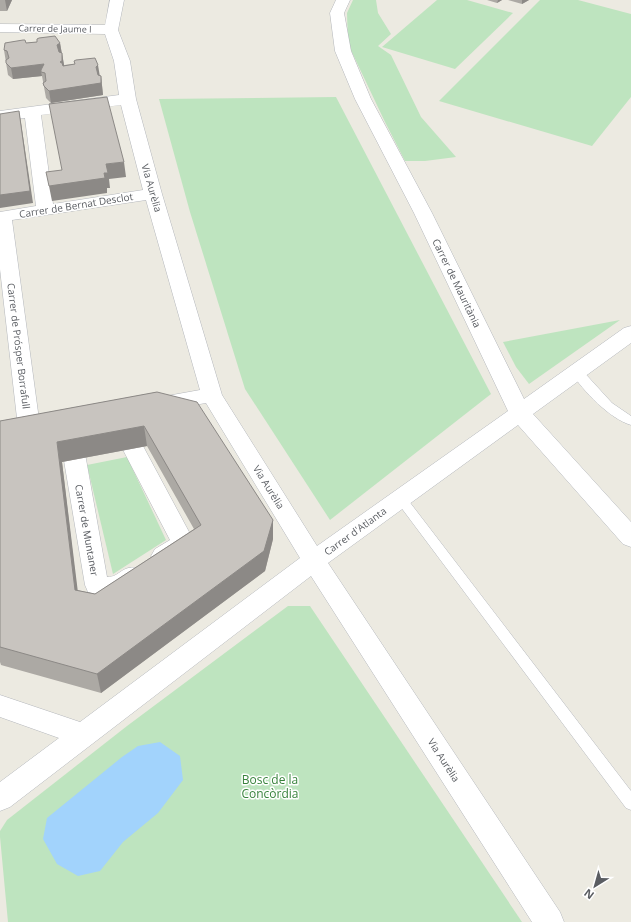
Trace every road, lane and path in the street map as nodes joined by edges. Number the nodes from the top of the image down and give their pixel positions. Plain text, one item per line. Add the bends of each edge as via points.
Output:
1 (117, 0) edge
2 (343, 0) edge
3 (0, 28) edge
4 (111, 30) junction
5 (128, 99) junction
6 (32, 112) junction
7 (0, 116) edge
8 (153, 194) junction
9 (45, 210) junction
10 (1, 217) edge
11 (631, 333) edge
12 (577, 372) junction
13 (212, 395) junction
14 (520, 413) junction
15 (631, 421) edge
16 (55, 422) junction
17 (7, 430) edge
18 (401, 499) junction
19 (631, 538) edge
20 (314, 561) junction
21 (0, 706) edge
22 (83, 735) junction
23 (0, 798) edge
24 (631, 803) edge
25 (549, 922) edge

1 - 4 street
2 - 14 street, Carrer de Mauritània via 337,13 343,51 363,99 423,213
3 - 4 street, Carrer de Jaume I
4 - 5 street, Via Aurèlia via 122,61
5 - 6 street
5 - 8 street, Via Aurèlia
6 - 7 street
6 - 9 street
8 - 9 street, Carrer de Bernat Desclot
8 - 13 street, Via Aurèlia
9 - 10 street, Carrer de Bernat Desclot
10 - 16 street, Carrer de Prósper Borrafull
11 - 12 street, Carrer d'Atlanta
12 - 14 street, Carrer d'Atlanta
12 - 15 lane via 606,405 620,417
13 - 16 street, Carrer de Muntaner via 110,412 182,543 115,587 97,585
13 - 20 street, Via Aurèlia
14 - 18 street, Carrer d'Atlanta
14 - 19 street, Carrer de Mauritània
16 - 17 street
18 - 20 street, Carrer d'Atlanta
18 - 24 lane
20 - 22 street, Carrer d'Atlanta
20 - 25 street, Via Aurèlia
21 - 22 street
22 - 23 street, Carrer d'Atlanta

